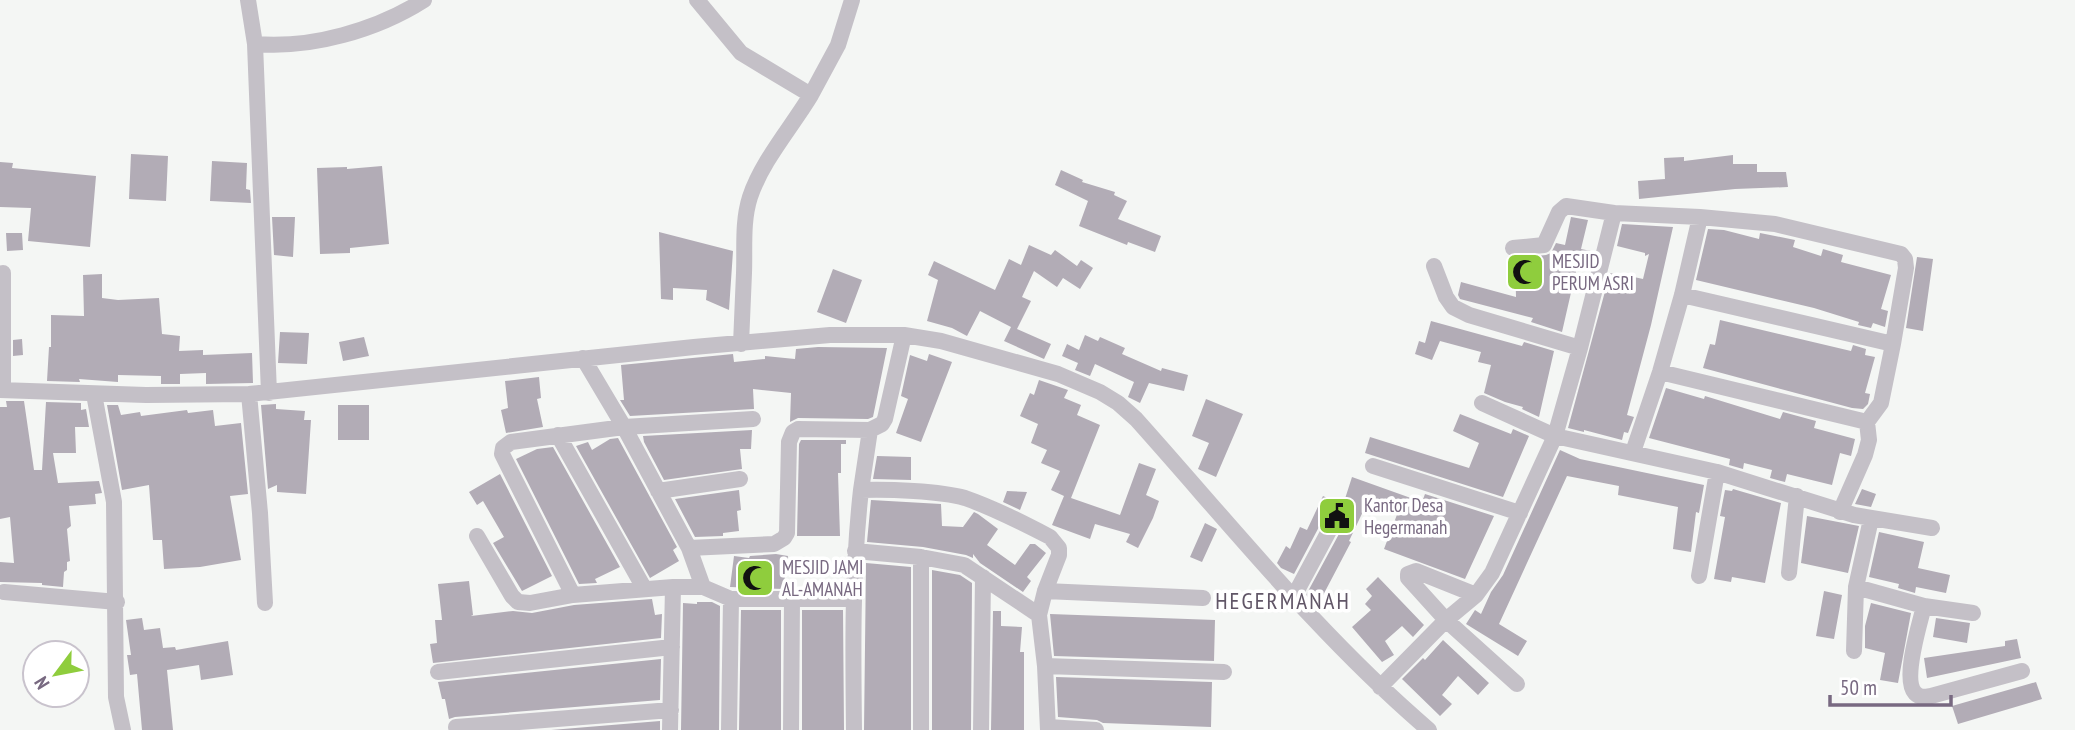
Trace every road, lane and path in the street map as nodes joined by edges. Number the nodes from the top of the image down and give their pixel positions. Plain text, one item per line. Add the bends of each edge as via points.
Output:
1 (248, 0) edge
2 (424, 0) edge
3 (697, 0) edge
4 (852, 0) edge
5 (255, 44) junction
6 (811, 95) junction
7 (1614, 213) junction
8 (1700, 217) junction
9 (1513, 248) dead end
10 (1434, 266) dead end
11 (3, 273) dead end
12 (1682, 295) junction
13 (904, 335) junction
14 (741, 344) junction
15 (1892, 344) junction
16 (1580, 348) junction
17 (583, 358) junction
18 (1660, 372) junction
19 (1, 390) edge
20 (269, 393) junction
21 (94, 394) junction
22 (249, 394) junction
23 (1482, 404) dead end
24 (752, 419) dead end
25 (1867, 422) junction
26 (624, 427) junction
27 (870, 430) junction
28 (558, 435) junction
29 (1555, 436) junction
30 (1633, 452) junction
31 (1373, 466) dead end
32 (1717, 472) junction
33 (740, 479) dead end
34 (861, 490) junction
35 (658, 491) junction
36 (1797, 496) junction
37 (1840, 512) junction
38 (1520, 513) junction
39 (1338, 516) dead end
40 (1871, 519) junction
41 (1931, 528) dead end
42 (477, 536) dead end
43 (689, 548) junction
44 (855, 551) junction
45 (921, 557) junction
46 (1789, 573) dead end
47 (1699, 576) dead end
48 (983, 577) junction
49 (673, 587) junction
50 (703, 587) junction
51 (1856, 587) junction
52 (644, 588) junction
53 (1045, 591) junction
54 (4, 592) dead end
55 (573, 595) junction
56 (1476, 595) junction
57 (1203, 598) dead end
58 (1293, 598) junction
59 (732, 599) junction
60 (853, 599) junction
61 (792, 600) junction
62 (117, 602) junction
63 (265, 603) dead end
64 (1924, 606) junction
65 (1973, 613) dead end
66 (1039, 615) junction
67 (1447, 620) junction
68 (672, 647) junction
69 (1854, 651) dead end
70 (1045, 666) junction
71 (2022, 671) dead end
72 (438, 672) dead end
73 (1224, 672) dead end
74 (1517, 684) dead end
75 (1380, 687) junction
76 (671, 710) junction
77 (456, 727) dead end
78 (1048, 728) edge
79 (123, 730) edge
80 (670, 730) edge
81 (729, 730) edge
82 (791, 730) edge
83 (854, 730) edge
84 (921, 730) edge
85 (981, 730) edge
86 (1096, 730) edge
87 (1429, 730) edge

1 - 5 street
2 - 5 street via 366,29 274,46
3 - 6 street via 741,53
4 - 6 street via 838,45
5 - 20 street
6 - 14 street via 771,154 750,198
7 - 8 street
7 - 9 street via 1566,206 1544,245
7 - 16 street
8 - 12 street
8 - 15 street via 1775,224 1901,254 1906,268
10 - 16 street via 1453,307 1469,316
11 - 19 street
12 - 15 street
12 - 18 street
13 - 14 street via 830,335
13 - 27 street via 885,419
13 - 58 street via 1058,374 1118,403
14 - 17 street
15 - 25 street via 1881,403
16 - 29 street
17 - 20 street
17 - 26 street
18 - 25 street
18 - 30 street
19 - 21 street
20 - 22 street
21 - 22 street
21 - 62 street via 114,502
22 - 63 street
23 - 29 street
24 - 26 street
25 - 37 street via 1869,440
26 - 28 street
26 - 35 street
27 - 34 street
27 - 43 street via 793,432 787,533 781,541
28 - 52 street
28 - 55 street via 511,442 502,454
29 - 30 street
29 - 38 street
30 - 32 street
31 - 38 street
32 - 36 street
32 - 47 street
33 - 35 street
34 - 44 street
34 - 53 street via 964,498 1050,537 1059,555
35 - 43 street
36 - 37 street
36 - 46 street
37 - 40 street
38 - 56 street via 1492,573
39 - 58 street
40 - 41 street
40 - 51 street
42 - 55 street via 518,602
43 - 50 street
44 - 45 street
44 - 60 street
45 - 48 street via 964,565
45 - 84 street
48 - 66 street
48 - 85 street
49 - 50 street
49 - 52 street
49 - 68 street
50 - 59 street
51 - 64 street
51 - 69 street
52 - 55 street
53 - 57 street
53 - 66 street
54 - 62 street
56 - 67 street
56 - 67 street via 1411,572 1408,578
58 - 75 street
59 - 61 street
59 - 81 street
60 - 61 street
60 - 83 street
61 - 82 street
62 - 79 street via 116,697
64 - 65 street
64 - 71 street via 1911,679 1917,695 1931,696
66 - 70 street
67 - 74 street
67 - 75 street
68 - 72 street
68 - 76 street
70 - 73 street
70 - 78 street
75 - 87 street
76 - 77 street
76 - 80 street
78 - 86 street

